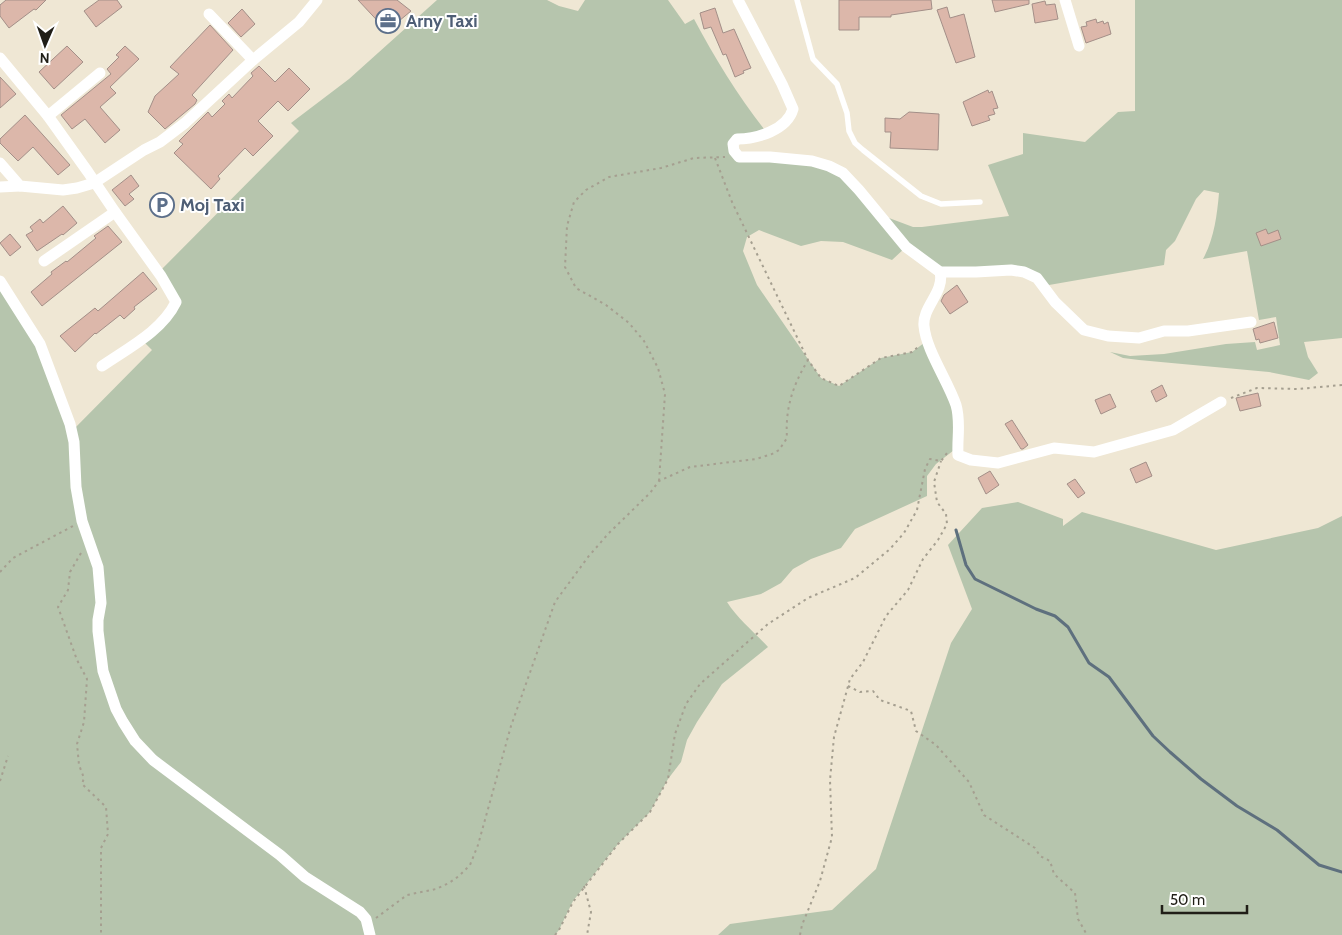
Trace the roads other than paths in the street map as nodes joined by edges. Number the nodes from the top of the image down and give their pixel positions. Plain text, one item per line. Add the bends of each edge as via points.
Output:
1 (317, 0) edge
2 (738, 0) edge
3 (797, 0) edge
4 (1065, 0) edge
5 (210, 14) dead end
6 (1078, 46) dead end
7 (0, 58) edge
8 (253, 60) junction
9 (100, 73) dead end
10 (48, 116) junction
11 (0, 163) edge
12 (94, 183) junction
13 (20, 186) junction
14 (0, 187) edge
15 (980, 202) dead end
16 (115, 212) junction
17 (44, 261) dead end
18 (940, 272) junction
19 (0, 281) edge
20 (1251, 322) dead end
21 (102, 366) dead end
22 (1221, 402) road end
23 (370, 935) edge

1 - 8 street via 303,19
2 - 18 street via 792,109 787,122 767,133 737,139 733,144 734,151 739,157 812,161 843,173 906,246
3 - 15 lane via 813,59 837,84 855,142 920,196 941,204
4 - 6 street
5 - 8 street
7 - 10 street
8 - 12 street via 185,123
9 - 10 street
10 - 12 street
11 - 13 street
12 - 13 street via 63,190
12 - 16 street
13 - 14 street
16 - 17 street
16 - 21 street via 176,302 160,326
18 - 20 street via 1024,272 1037,278 1054,302 1084,330 1108,336 1140,338 1164,331
18 - 22 street via 941,281 924,316 924,328 960,419 958,455 998,463 1054,448 1094,452 1173,430
19 - 23 street via 40,344 70,424 82,521 98,567 101,603 98,631 103,671 116,709 135,741 153,760 305,877 360,912 366,918

